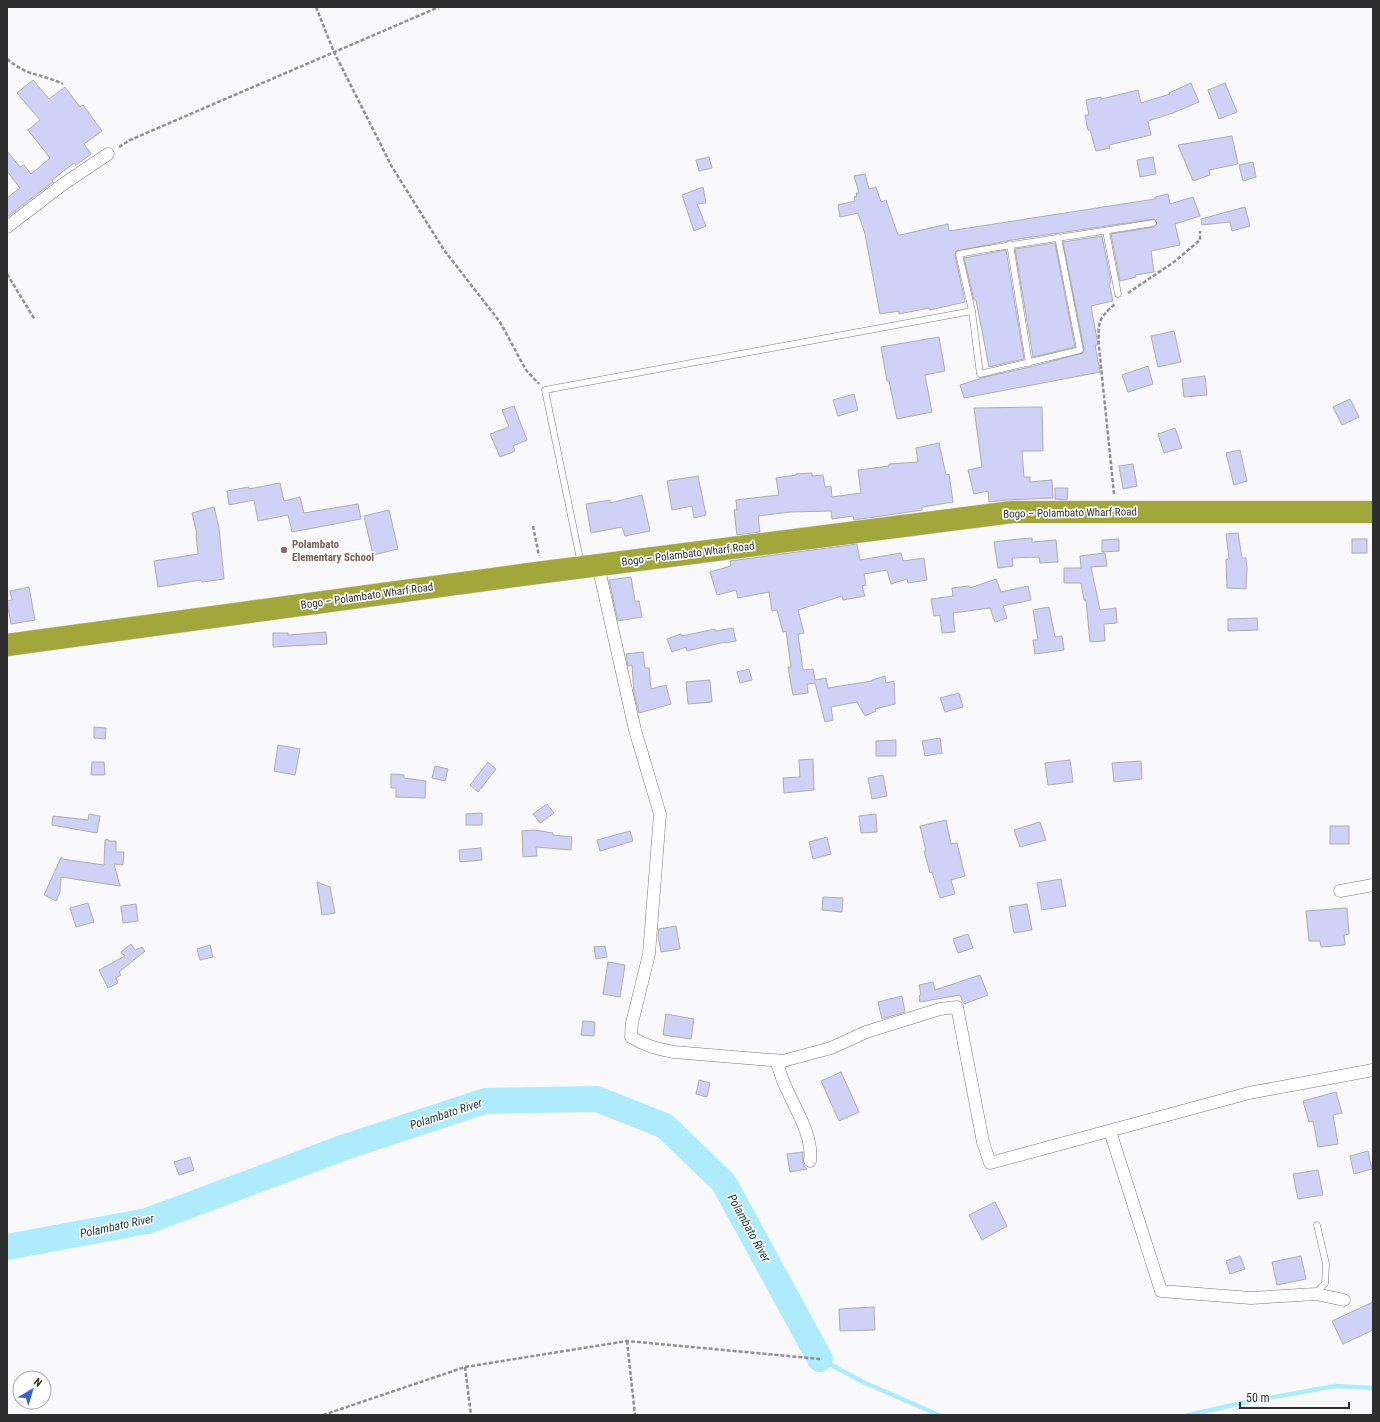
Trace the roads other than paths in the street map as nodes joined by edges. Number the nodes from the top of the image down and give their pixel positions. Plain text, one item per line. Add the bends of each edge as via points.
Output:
1 (108, 154) road end
2 (1153, 223) dead end
3 (7, 227) edge
4 (1106, 231) junction
5 (1058, 237) junction
6 (1010, 244) junction
7 (1118, 294) dead end
8 (972, 311) junction
9 (1029, 364) junction
10 (1373, 512) edge
11 (590, 566) junction
12 (7, 645) edge
13 (1373, 885) edge
14 (1340, 891) dead end
15 (776, 1060) junction
16 (1373, 1070) edge
17 (1110, 1131) junction
18 (810, 1161) dead end
19 (1317, 1225) dead end
20 (1316, 1294) junction
21 (1344, 1300) dead end

1 - 3 street
2 - 4 lane
4 - 5 lane
4 - 7 lane
5 - 6 lane
5 - 9 lane via 1080,350
6 - 8 lane via 959,254
6 - 9 lane
8 - 9 lane via 980,374
8 - 11 lane via 544,390
10 - 11 highway, Bogo – Polambato Wharf Road via 1012,512
11 - 12 highway, Bogo – Polambato Wharf Road
11 - 15 street via 660,814 649,954 631,1037 647,1046 674,1052
13 - 14 street
15 - 17 street via 831,1048 866,1032 940,1009 957,1007 983,1142 990,1163
15 - 18 street via 807,1136
16 - 17 street via 1249,1093
17 - 20 street via 1161,1291 1251,1298
19 - 20 lane via 1326,1264 1325,1283
20 - 21 street

